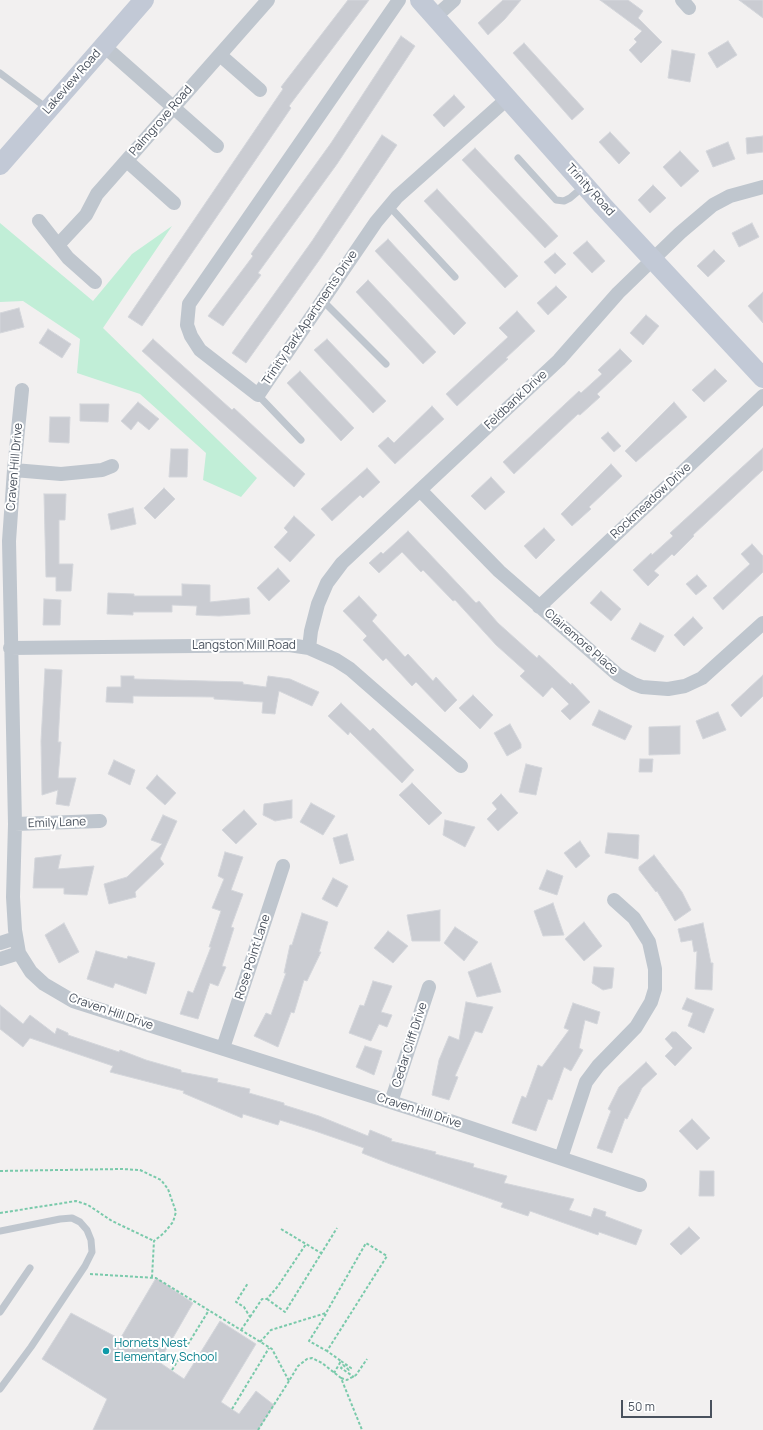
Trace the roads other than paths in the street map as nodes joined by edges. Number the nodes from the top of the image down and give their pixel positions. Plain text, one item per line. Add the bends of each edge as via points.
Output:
1 (144, 0) edge
2 (268, 0) edge
3 (399, 0) edge
4 (420, 0) edge
5 (454, 0) edge
6 (435, 17) junction
7 (104, 46) junction
8 (220, 55) junction
9 (0, 73) edge
10 (260, 90) dead end
11 (507, 98) junction
12 (173, 108) junction
13 (48, 109) junction
14 (217, 146) dead end
15 (518, 158) dead end
16 (127, 161) junction
17 (0, 165) edge
18 (585, 185) junction
19 (763, 187) edge
20 (174, 203) dead end
21 (389, 206) junction
22 (39, 221) dead end
23 (58, 245) junction
24 (653, 260) junction
25 (454, 277) dead end
26 (95, 282) dead end
27 (322, 300) junction
28 (386, 364) dead end
29 (763, 378) edge
30 (22, 390) dead end
31 (258, 395) junction
32 (763, 396) edge
33 (301, 440) dead end
34 (112, 466) dead end
35 (14, 470) junction
36 (420, 490) junction
37 (540, 607) junction
38 (763, 623) edge
39 (10, 648) junction
40 (309, 648) junction
41 (461, 766) dead end
42 (100, 821) dead end
43 (15, 824) junction
44 (283, 866) dead end
45 (614, 900) dead end
46 (16, 938) junction
47 (0, 943) edge
48 (19, 954) junction
49 (0, 959) edge
50 (429, 987) dead end
51 (223, 1048) junction
52 (391, 1102) junction
53 (561, 1158) junction
54 (640, 1185) dead end
55 (0, 1231) edge
56 (30, 1268) dead end
57 (0, 1312) edge
58 (0, 1389) edge

1 - 7 street, Lakeview Road
2 - 8 street, Palmgrove Road
3 - 31 street, Trinity Park Apartments Drive via 189,304 187,325 200,350
4 - 6 street, Trinity Road
5 - 6 street
6 - 11 street, Trinity Road
7 - 12 street
7 - 13 street, Lakeview Road
8 - 10 street
8 - 12 street, Palmgrove Road
9 - 13 lane
11 - 18 street, Trinity Road
11 - 21 street, Trinity Park Apartments Drive
12 - 14 street
12 - 16 street, Palmgrove Road
13 - 17 street, Lakeview Road
15 - 18 lane via 556,200 564,201 570,198
16 - 20 street
16 - 23 street, Palmgrove Road via 97,194 86,215
18 - 24 street, Trinity Road
19 - 24 street, Feldbank Drive via 739,192 714,205
21 - 25 lane
21 - 27 street, Trinity Park Apartments Drive
22 - 23 street
23 - 26 street
24 - 29 street, Trinity Road
24 - 36 street, Feldbank Drive via 618,293 559,360
27 - 28 lane
27 - 31 street, Trinity Park Apartments Drive
30 - 35 street, Craven Hill Drive
31 - 33 lane
32 - 37 street, Rockmeadow Drive
34 - 35 street via 102,470 61,474
35 - 39 street, Craven Hill Drive via 9,541
36 - 37 street, Clairemore Place via 474,547
36 - 40 street, Feldbank Drive via 342,563 327,583 318,604
37 - 38 street, Clairemore Place via 618,675 634,684 659,689 685,686 702,678
39 - 40 street, Langston Mill Road
39 - 43 street, Craven Hill Drive
40 - 41 street, Langston Mill Road via 350,669
42 - 43 street, Emily Lane
43 - 46 street, Craven Hill Drive via 13,897
44 - 51 street, Rose Point Lane
45 - 53 street via 634,918 649,942 655,969 655,990 636,1027 586,1082
46 - 47 street
46 - 48 street, Craven Hill Drive
48 - 49 street
48 - 51 street, Craven Hill Drive via 31,972 44,984 73,1001
50 - 52 street, Cedar Cliff Drive
51 - 52 street, Craven Hill Drive
52 - 53 street, Craven Hill Drive
53 - 54 street, Craven Hill Drive
55 - 58 lane via 72,1218 87,1230 92,1252 81,1273
56 - 57 lane

